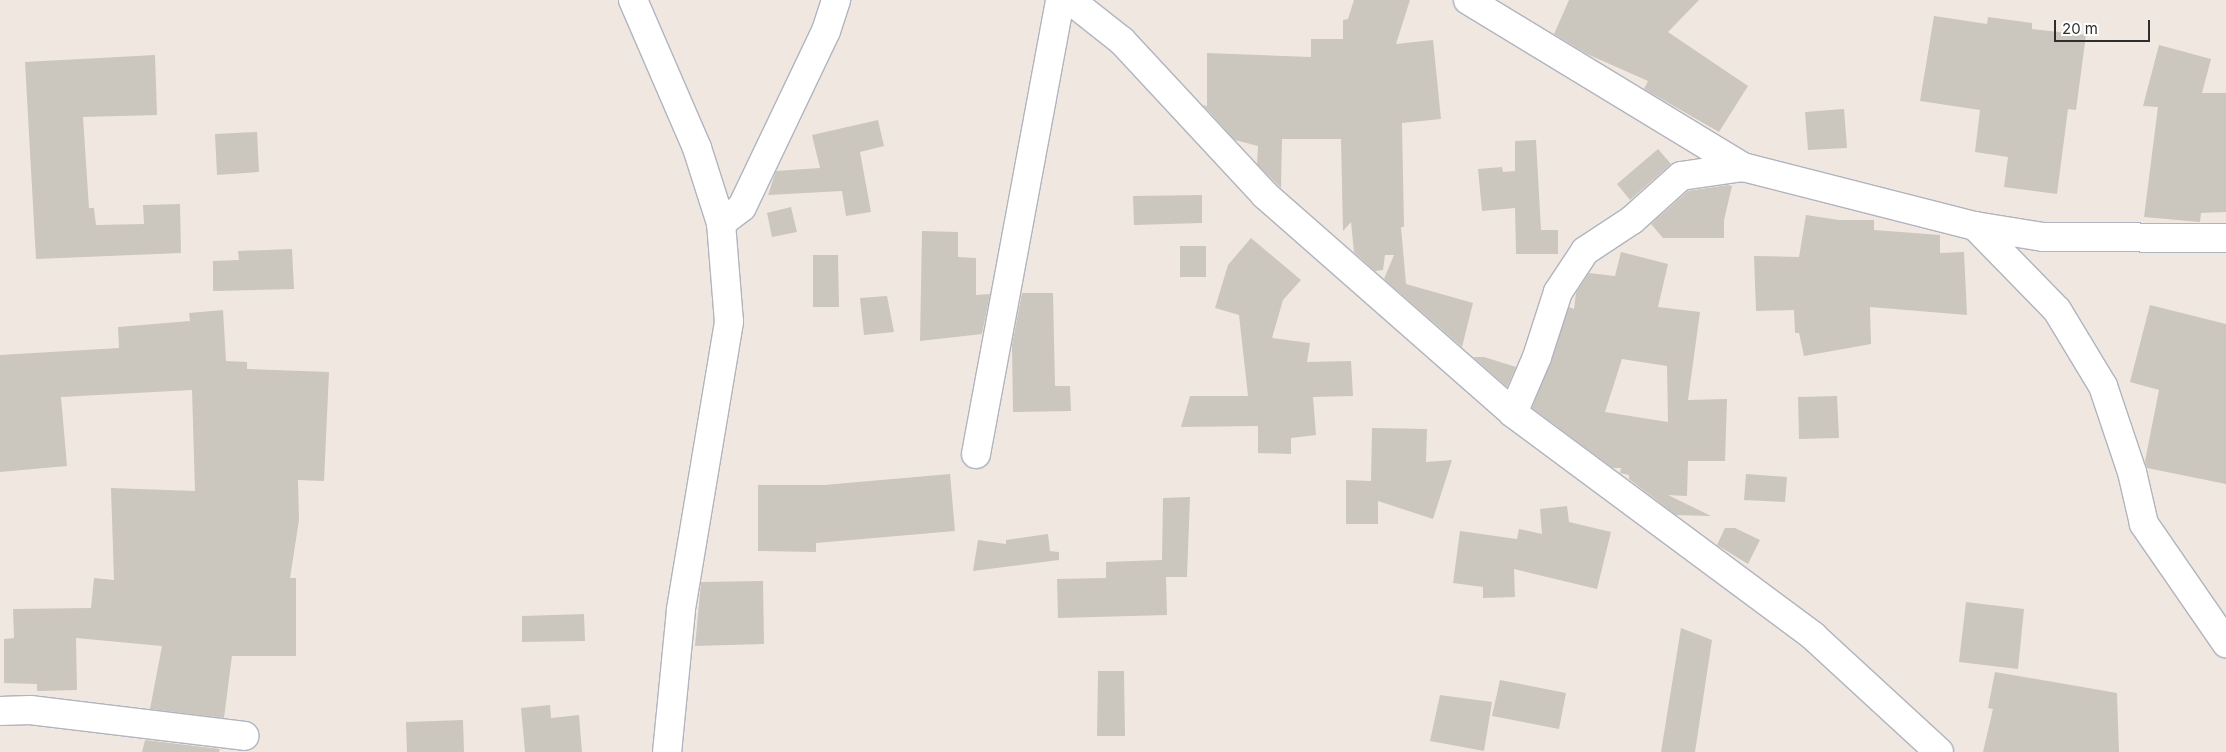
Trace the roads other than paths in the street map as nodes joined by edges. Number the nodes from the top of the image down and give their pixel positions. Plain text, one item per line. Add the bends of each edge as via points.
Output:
1 (633, 0) edge
2 (836, 0) edge
3 (1060, 0) edge
4 (1070, 0) edge
5 (1468, 0) edge
6 (1743, 167) junction
7 (721, 223) junction
8 (1975, 226) junction
9 (2226, 238) edge
10 (1513, 413) junction
11 (976, 454) dead end
12 (2226, 643) edge
13 (0, 711) edge
14 (244, 736) dead end
15 (668, 752) edge
16 (1939, 752) edge

1 - 7 street via 697,148
2 - 7 street via 826,31 742,207
3 - 11 street
4 - 10 street via 1122,41 1266,195
5 - 6 street
6 - 8 street
6 - 10 street via 1681,176 1632,220 1585,251 1558,292 1537,357
7 - 15 street via 729,322 681,610
8 - 9 street via 2043,238
8 - 12 street via 2057,310 2103,386 2132,472 2144,524
10 - 16 street via 1813,636
13 - 14 street via 30,710

